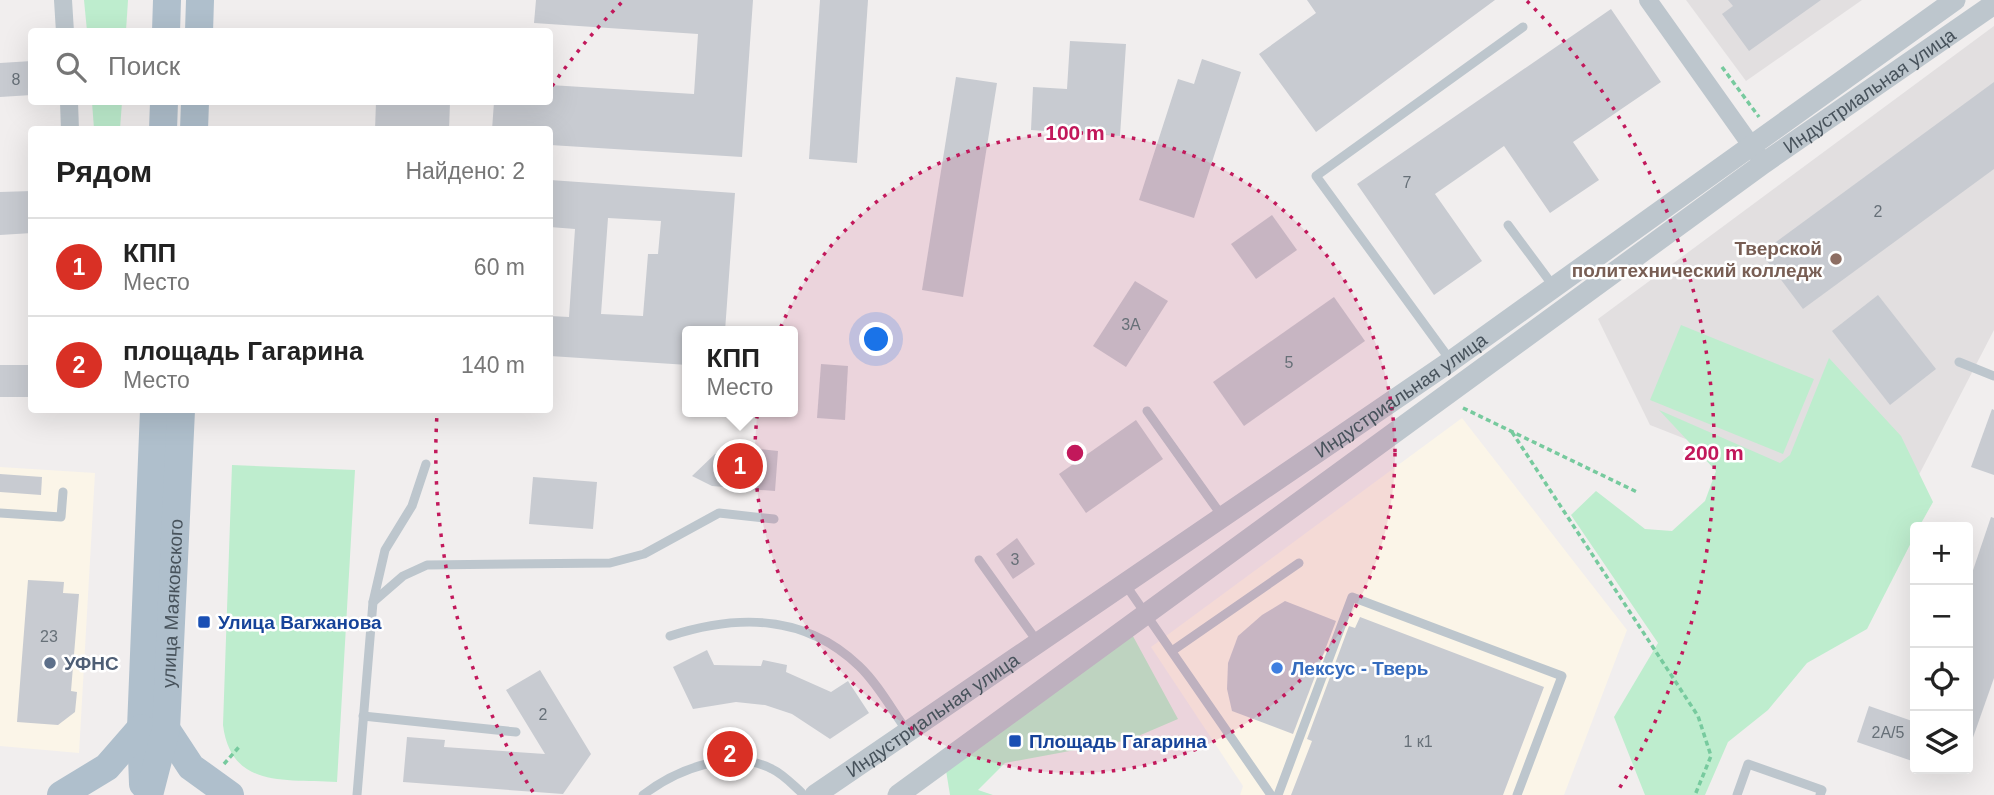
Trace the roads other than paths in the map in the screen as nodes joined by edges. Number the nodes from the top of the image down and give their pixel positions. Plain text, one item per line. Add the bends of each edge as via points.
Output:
1 (63, 0) edge
2 (167, 0) edge
3 (200, 0) edge
4 (1648, 0) edge
5 (1955, 0) edge
6 (1994, 4) edge
7 (1523, 27) dead end
8 (65, 28) edge
9 (166, 28) edge
10 (199, 28) edge
11 (69, 105) edge
12 (164, 105) edge
13 (195, 105) edge
14 (70, 126) edge
15 (163, 126) edge
16 (194, 126) edge
17 (1751, 144) junction
18 (1764, 163) junction
19 (1508, 225) dead end
20 (1554, 287) junction
21 (1451, 362) junction
22 (1959, 362) dead end
23 (1994, 376) edge
24 (1147, 411) dead end
25 (154, 413) edge
26 (181, 413) edge
27 (426, 464) dead end
28 (63, 492) dead end
29 (0, 513) edge
30 (1222, 516) junction
31 (774, 519) dead end
32 (979, 560) dead end
33 (1300, 563) dead end
34 (1125, 584) junction
35 (373, 602) junction
36 (1146, 614) junction
37 (670, 636) dead end
38 (1038, 643) junction
39 (1172, 651) junction
40 (363, 716) junction
41 (154, 729) junction
42 (907, 731) junction
43 (516, 732) dead end
44 (805, 794) edge
45 (61, 795) edge
46 (144, 795) edge
47 (149, 795) edge
48 (230, 795) edge
49 (357, 795) edge
50 (643, 795) edge
51 (898, 795) edge
52 (1271, 795) edge
53 (1278, 795) edge
54 (1517, 795) edge
55 (1737, 795) edge
56 (1820, 795) edge

1 - 8 street
2 - 9 main road
3 - 10 main road
4 - 17 street
5 - 17 street, Индустриальная улица
6 - 18 street, Индустриальная улица
7 - 21 lane via 1317,176
11 - 14 street
12 - 15 main road
13 - 16 main road
17 - 18 street
17 - 20 street, Индустриальная улица
18 - 36 street, Индустриальная улица
19 - 20 lane
20 - 21 street, Индустриальная улица
21 - 30 street, Индустриальная улица
22 - 23 lane
24 - 30 lane
25 - 41 main road, улица Маяковского
26 - 41 main road, улица Маяковского
27 - 35 lane via 412,506 385,550
28 - 29 lane via 61,517
30 - 34 street, Индустриальная улица
31 - 35 lane via 719,513 644,554 610,563 427,565 403,576
32 - 38 lane
33 - 39 lane
34 - 36 lane
34 - 38 street, Индустриальная улица
35 - 40 lane
36 - 39 lane
36 - 51 street, Индустриальная улица
37 - 42 lane via 740,620 779,624 815,635 862,668
38 - 42 street, Индустриальная улица
39 - 52 lane
40 - 43 lane
40 - 49 lane
41 - 45 main road via 107,767
41 - 46 main road, улица Маяковского
41 - 47 main road, улица Маяковского
41 - 48 main road via 191,767
42 - 44 street, Индустриальная улица via 836,780
44 - 50 lane via 773,769 746,761 707,763
53 - 54 lane via 1352,597 1562,676
55 - 56 lane via 1748,764 1822,790

